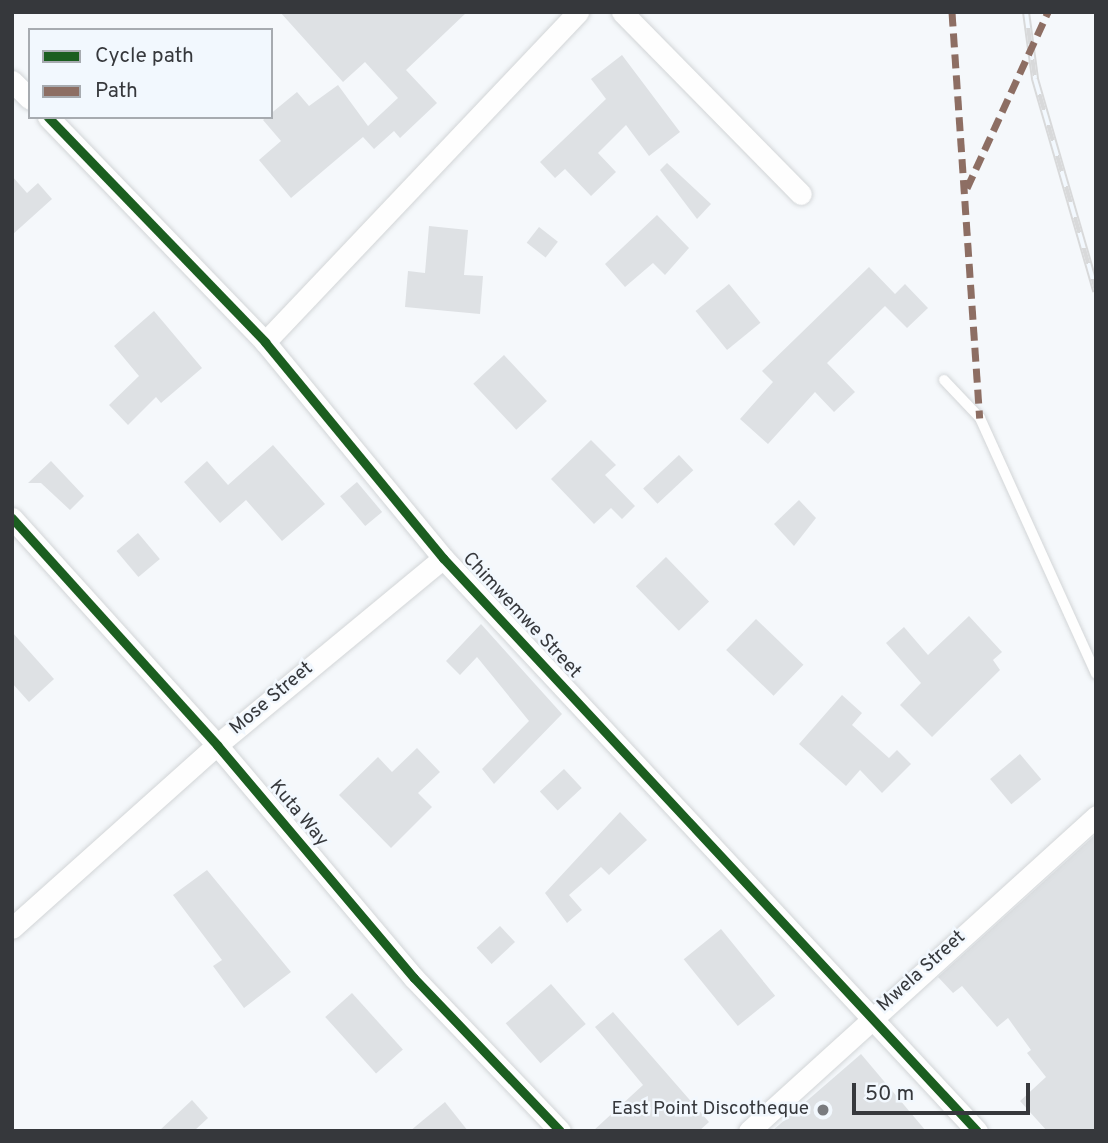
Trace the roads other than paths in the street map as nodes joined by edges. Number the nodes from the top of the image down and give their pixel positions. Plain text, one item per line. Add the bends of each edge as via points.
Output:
1 (578, 12) edge
2 (622, 12) edge
3 (50, 119) edge
4 (801, 194) dead end
5 (265, 342) junction
6 (944, 380) dead end
7 (12, 518) edge
8 (443, 558) junction
9 (1096, 674) edge
10 (217, 745) junction
11 (1096, 816) edge
12 (12, 928) edge
13 (871, 1019) junction
14 (560, 1131) edge
15 (749, 1131) edge
16 (977, 1131) edge

1 - 5 street
2 - 4 street
3 - 5 street, Chimwemwe Street
5 - 8 street, Chimwemwe Street
6 - 9 lane via 980,418
7 - 10 street, Kuta Way
8 - 10 street, Mose Street
8 - 13 street, Chimwemwe Street
10 - 12 street, Mose Street
10 - 14 street, Kuta Way via 414,978
11 - 13 street, Mwela Street
13 - 15 street, Mwela Street
13 - 16 street, Chimwemwe Street

